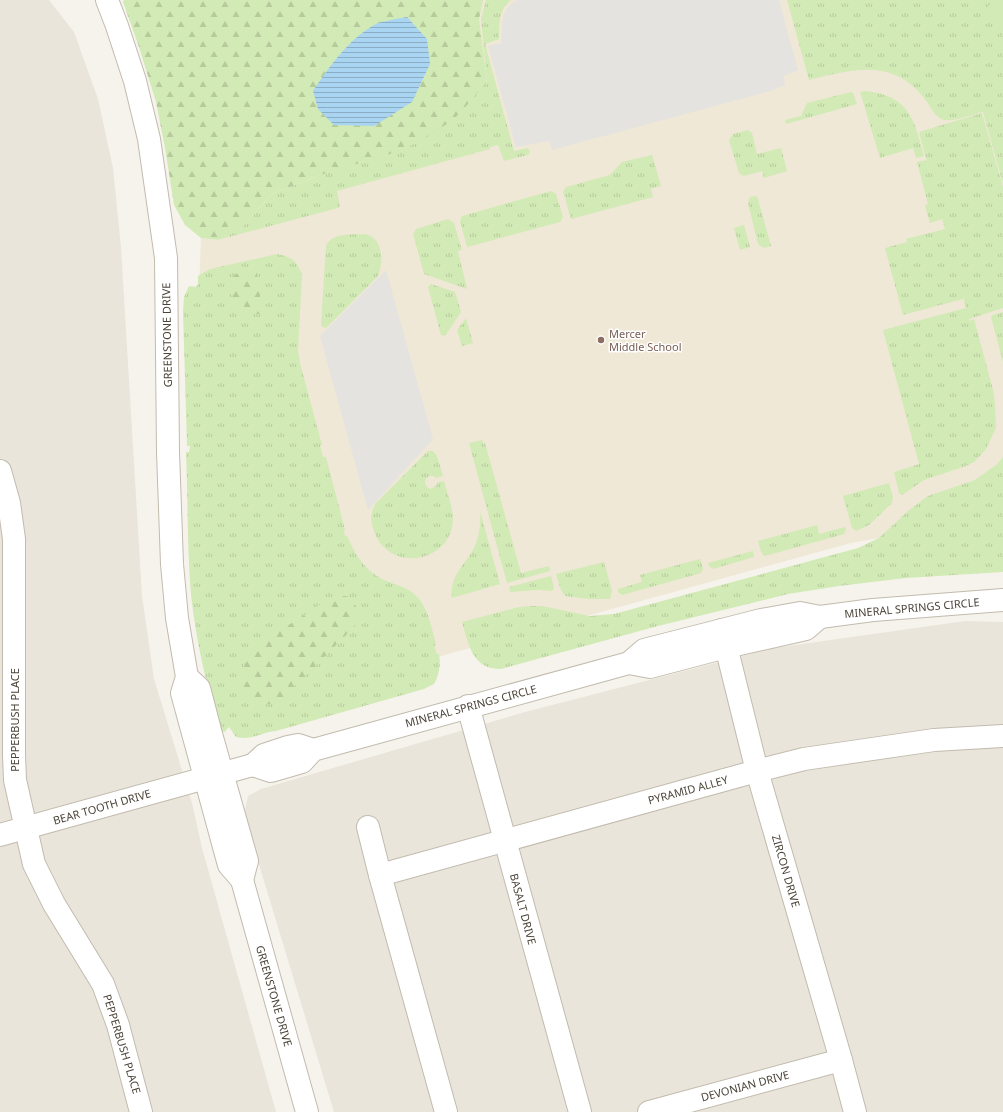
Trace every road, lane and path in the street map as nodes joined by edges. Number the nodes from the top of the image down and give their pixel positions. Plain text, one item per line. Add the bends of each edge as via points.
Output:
1 (106, 0) edge
2 (0, 471) edge
3 (1003, 600) edge
4 (724, 638) junction
5 (468, 706) junction
6 (1003, 736) edge
7 (757, 770) junction
8 (213, 776) junction
9 (368, 827) dead end
10 (27, 828) junction
11 (0, 835) edge
12 (504, 840) junction
13 (380, 875) junction
14 (841, 1060) junction
15 (142, 1112) edge
16 (307, 1112) edge
17 (446, 1112) edge
18 (580, 1112) edge
19 (649, 1112) edge
20 (855, 1112) edge

1 - 8 street, GREENSTONE DRIVE via 117,26 149,139 166,258 171,549 177,618 187,677 182,693
2 - 10 street, PEPPERBUSH PLACE via 9,503 14,539 15,780
3 - 4 street, MINERAL SPRINGS CIRCLE via 873,610 820,617 806,630
4 - 5 street, MINERAL SPRINGS CIRCLE via 650,667 629,663
4 - 7 street, ZIRCON DRIVE
5 - 8 street, MINERAL SPRINGS CIRCLE via 313,750 302,762 271,770 253,765
5 - 12 street, BASALT DRIVE
6 - 7 street, PYRAMID ALLEY via 934,740 804,759
7 - 12 street, PYRAMID ALLEY
7 - 14 street, ZIRCON DRIVE
8 - 10 street, BEAR TOOTH DRIVE
8 - 16 street, GREENSTONE DRIVE via 229,865 242,880
9 - 13 street
10 - 11 street, BEAR TOOTH DRIVE
10 - 15 street, PEPPERBUSH PLACE via 34,864 44,885 103,984 118,1025
12 - 13 street, PYRAMID ALLEY
12 - 18 street, BASALT DRIVE
13 - 17 street
14 - 19 street, DEVONIAN DRIVE
14 - 20 street, ZIRCON DRIVE

